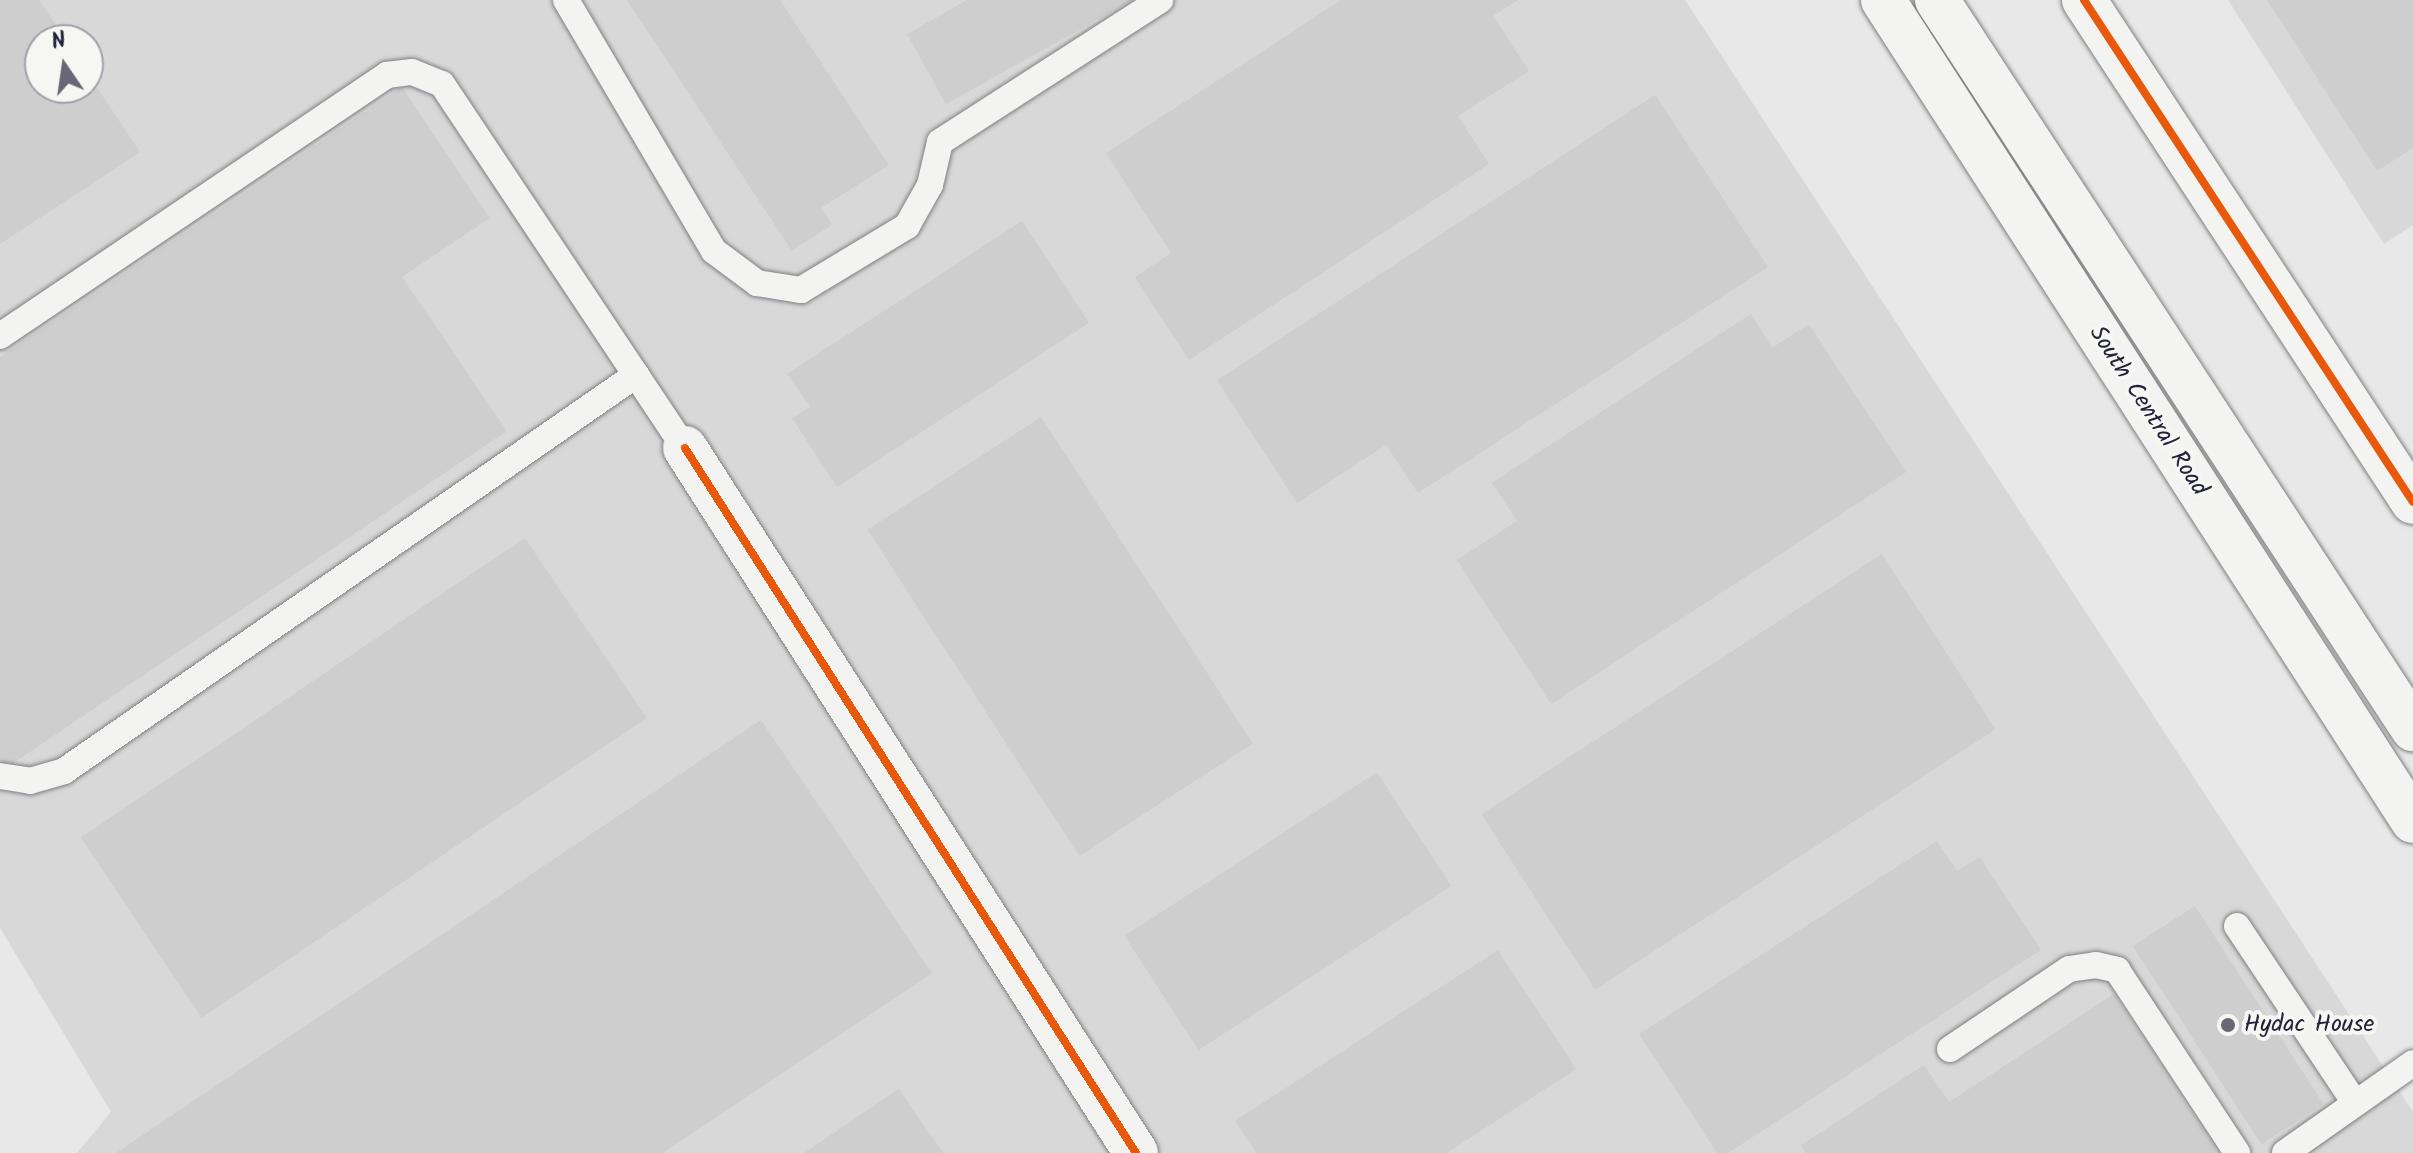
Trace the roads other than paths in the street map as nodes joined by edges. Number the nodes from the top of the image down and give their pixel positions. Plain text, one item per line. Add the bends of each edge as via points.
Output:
1 (566, 0) edge
2 (1160, 0) edge
3 (1883, 0) edge
4 (1937, 0) edge
5 (2084, 0) edge
6 (0, 336) edge
7 (636, 375) junction
8 (685, 448) joint
9 (2413, 502) edge
10 (2413, 729) edge
11 (0, 776) edge
12 (2413, 821) edge
13 (2237, 926) dead end
14 (1950, 1049) dead end
15 (2413, 1063) edge
16 (2355, 1103) junction
17 (1136, 1153) edge
18 (2237, 1153) edge
19 (2285, 1153) edge

1 - 2 lane via 714,251 757,283 801,290 907,226 930,185 940,142
3 - 12 main road, South Central Road
4 - 10 main road, South Central Road
5 - 9 main road
6 - 7 lane via 387,75 412,72 442,84
7 - 8 lane
7 - 11 lane via 64,771 30,781
8 - 17 main road
13 - 16 lane
14 - 18 lane via 2069,969 2096,965 2117,970
15 - 16 lane
16 - 19 lane

